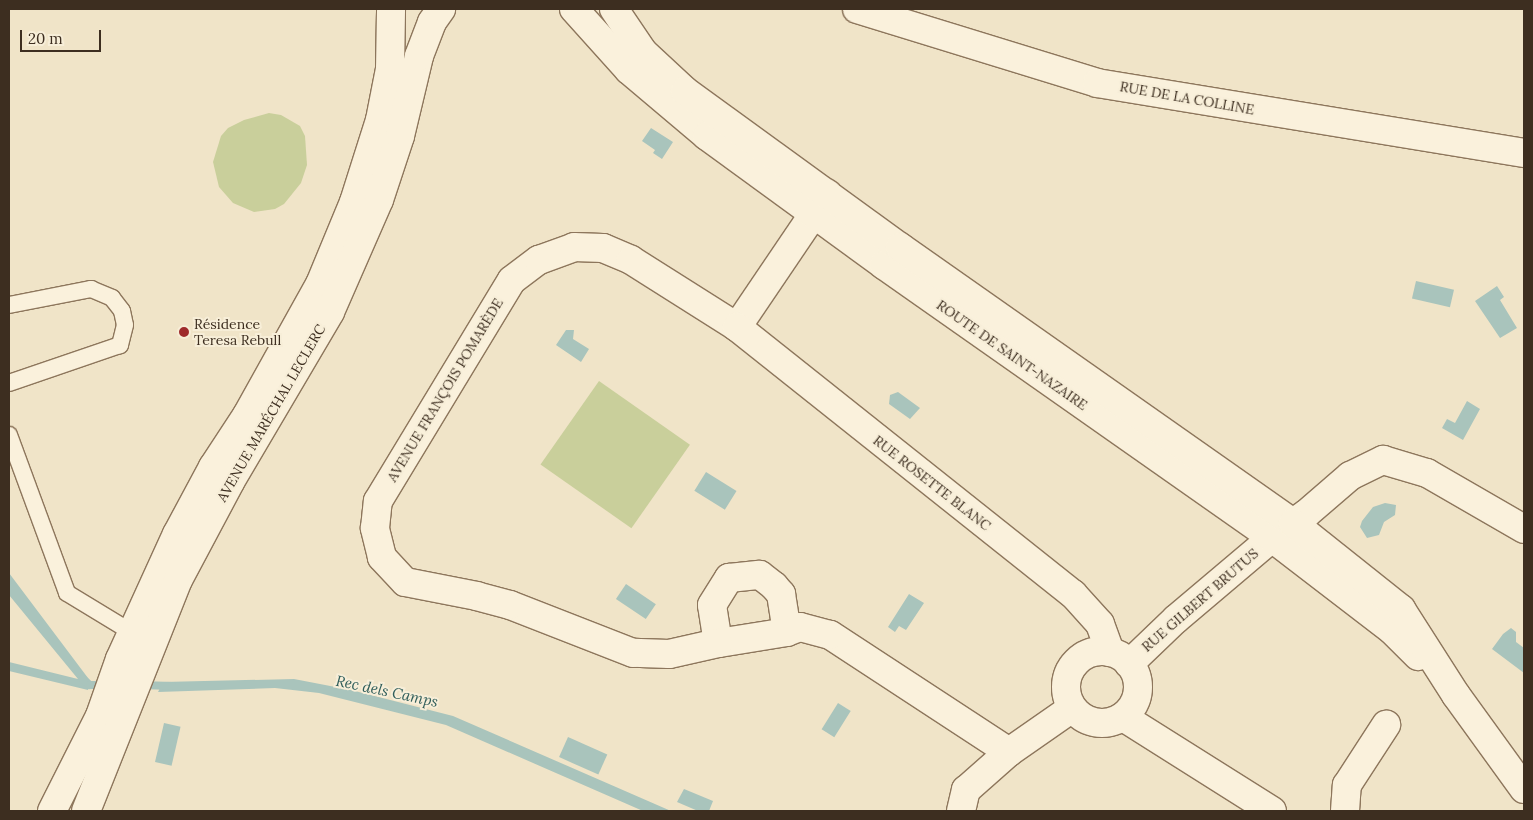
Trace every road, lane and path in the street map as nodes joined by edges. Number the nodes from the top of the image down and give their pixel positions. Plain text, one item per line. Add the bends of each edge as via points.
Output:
1 (391, 9) edge
2 (441, 9) edge
3 (574, 9) edge
4 (614, 9) edge
5 (857, 9) edge
6 (1523, 148) edge
7 (820, 203) junction
8 (9, 305) edge
9 (737, 327) junction
10 (9, 383) edge
11 (9, 434) edge
12 (1524, 529) edge
13 (1282, 531) junction
14 (787, 632) junction
15 (144, 634) junction
16 (718, 643) junction
17 (1120, 658) junction
18 (1072, 708) junction
19 (1123, 717) junction
20 (111, 718) junction
21 (1386, 725) dead end
22 (1009, 752) junction
23 (1524, 789) edge
24 (52, 811) edge
25 (86, 811) edge
26 (961, 811) edge
27 (1272, 811) edge
28 (1345, 811) edge

1 - 15 street, AVENUE MARÉCHAL LECLERC via 390,69 380,120 354,202 299,325 262,391 212,467 177,534
2 - 15 street, AVENUE MARÉCHAL LECLERC via 432,22 419,56 400,136 379,200 330,312
3 - 7 street, ROUTE DE SAINT-NAZAIRE via 629,70 707,136
4 - 7 street, ROUTE DE SAINT-NAZAIRE via 643,52
5 - 6 street, RUE DE LA COLLINE via 1097,83 1312,120
7 - 9 street
7 - 13 street, ROUTE DE SAINT-NAZAIRE
8 - 10 lane via 92,289 112,298 122,311 125,325 120,345
9 - 16 street, AVENUE FRANÇOIS POMARÈDE via 631,260 603,248 574,247 539,260 512,280 492,309 378,501 375,528 382,557 405,582 510,606 633,653 669,654
9 - 17 street, RUE ROSETTE BLANC via 1073,594 1100,624
11 - 15 lane via 66,593
12 - 13 street, RUE GILBERT BRUTUS via 1427,473 1383,460 1350,476
13 - 17 street, RUE GILBERT BRUTUS via 1176,619
13 - 23 street, ROUTE DE SAINT-NAZAIRE via 1401,609 1456,695
14 - 16 street, AVENUE FRANÇOIS POMARÈDE
14 - 16 street via 781,594 774,586 760,575 729,578 712,606
14 - 22 street, AVENUE FRANÇOIS POMARÈDE via 800,627 830,635
15 - 20 street, AVENUE MARÉCHAL LECLERC
17 - 18 street via 1092,653 1075,662 1065,684 1066,697
17 - 19 street via 1136,674 1138,686 1137,698
18 - 19 street via 1090,722 1112,722
18 - 22 street
19 - 27 street
20 - 24 street, AVENUE MARÉCHAL LECLERC
20 - 25 street, AVENUE MARÉCHAL LECLERC
21 - 28 street via 1348,785
22 - 26 street via 966,790

